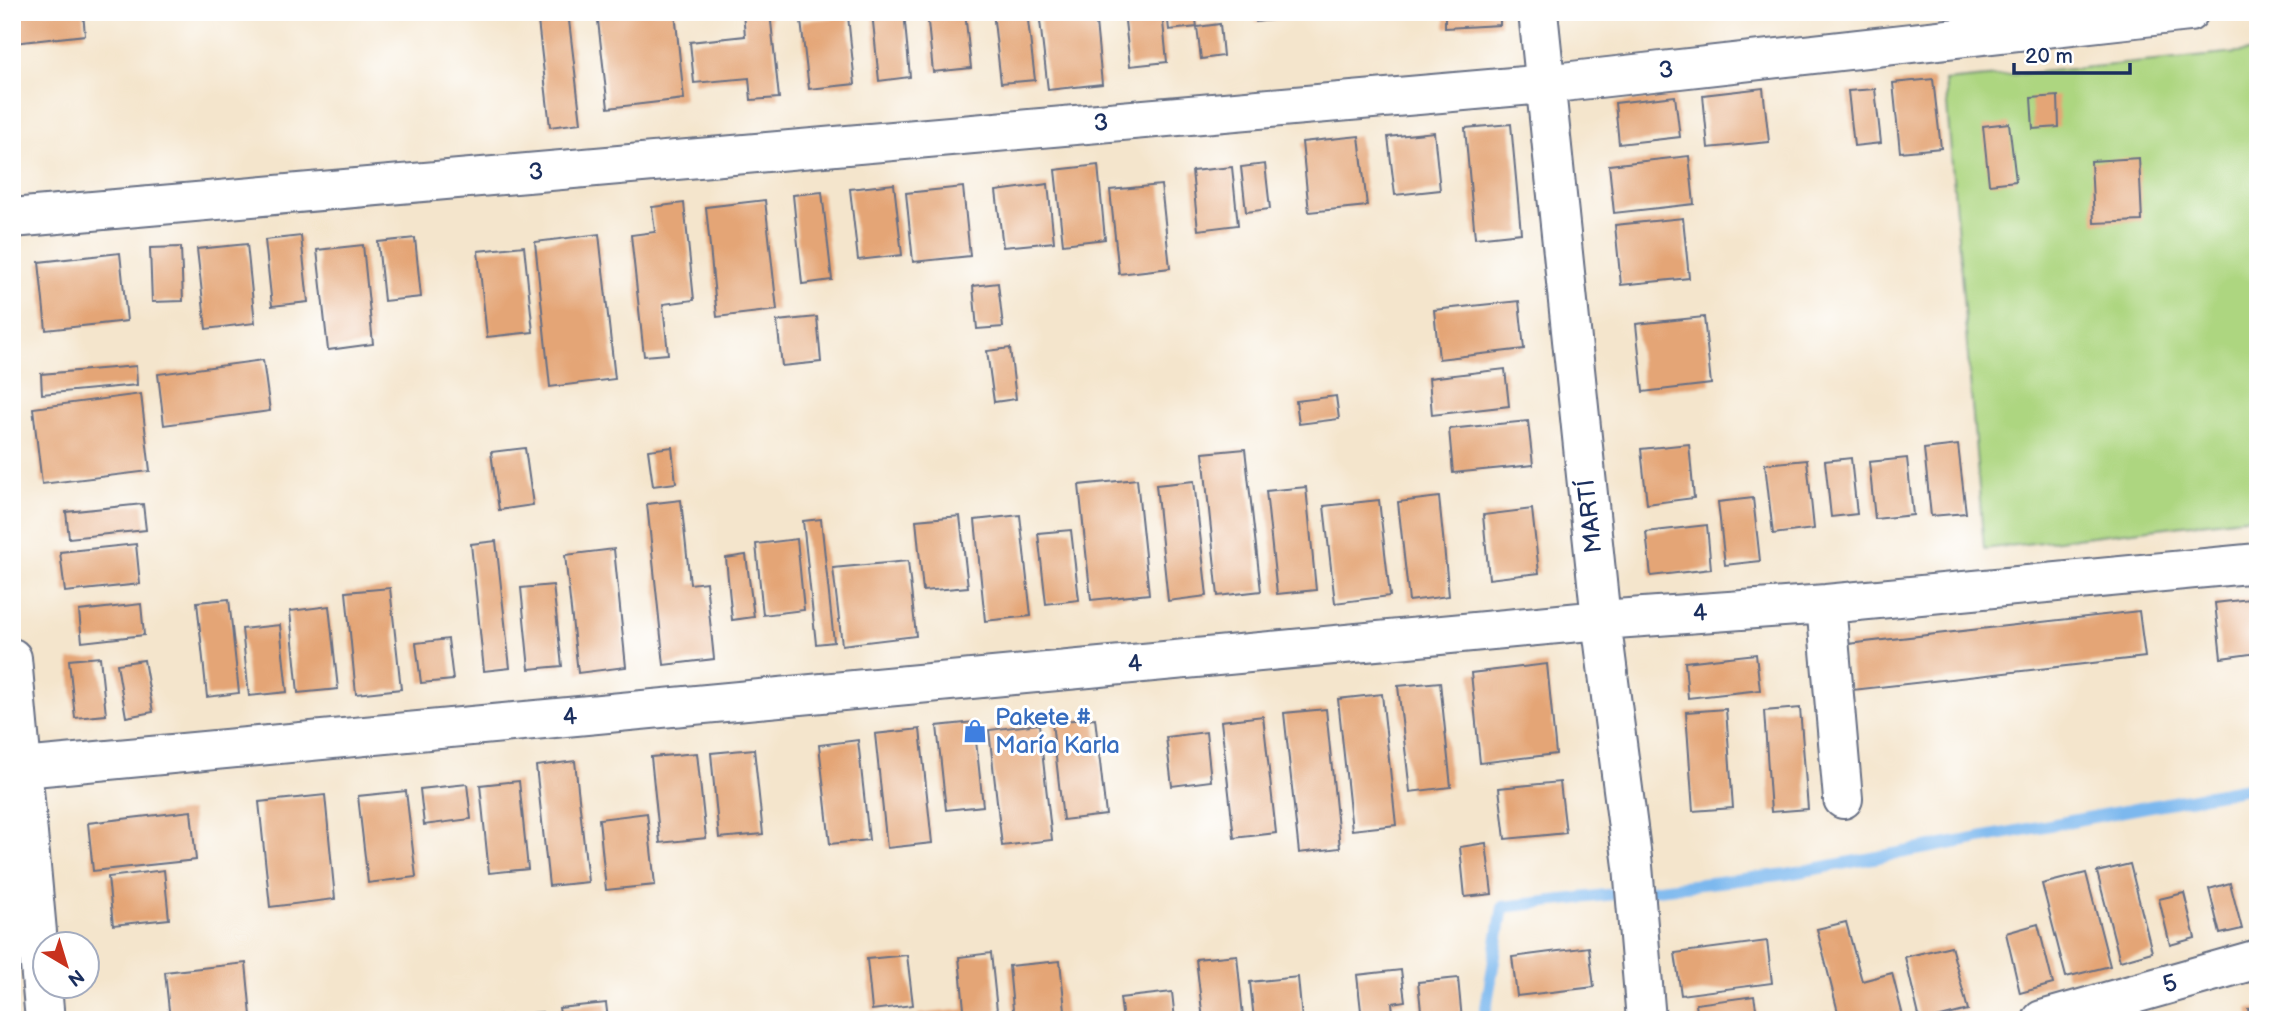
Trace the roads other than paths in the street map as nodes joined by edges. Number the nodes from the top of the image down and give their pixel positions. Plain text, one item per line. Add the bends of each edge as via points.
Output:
1 (1538, 12) edge
2 (2189, 12) edge
3 (1545, 84) junction
4 (12, 218) edge
5 (2258, 563) edge
6 (1826, 604) junction
7 (1601, 620) junction
8 (12, 658) edge
9 (17, 769) edge
10 (1843, 799) dead end
11 (2258, 960) edge
12 (45, 1020) edge
13 (1646, 1020) edge
14 (2042, 1020) edge

1 - 3 street, MARTÍ
2 - 3 street, 3
3 - 4 street, 3
3 - 7 street, MARTÍ
5 - 6 street, 4
6 - 7 street, 4
6 - 10 street
7 - 9 street, 4
7 - 13 street, MARTÍ via 1633,866
8 - 9 street
9 - 12 street
11 - 14 street, 5

